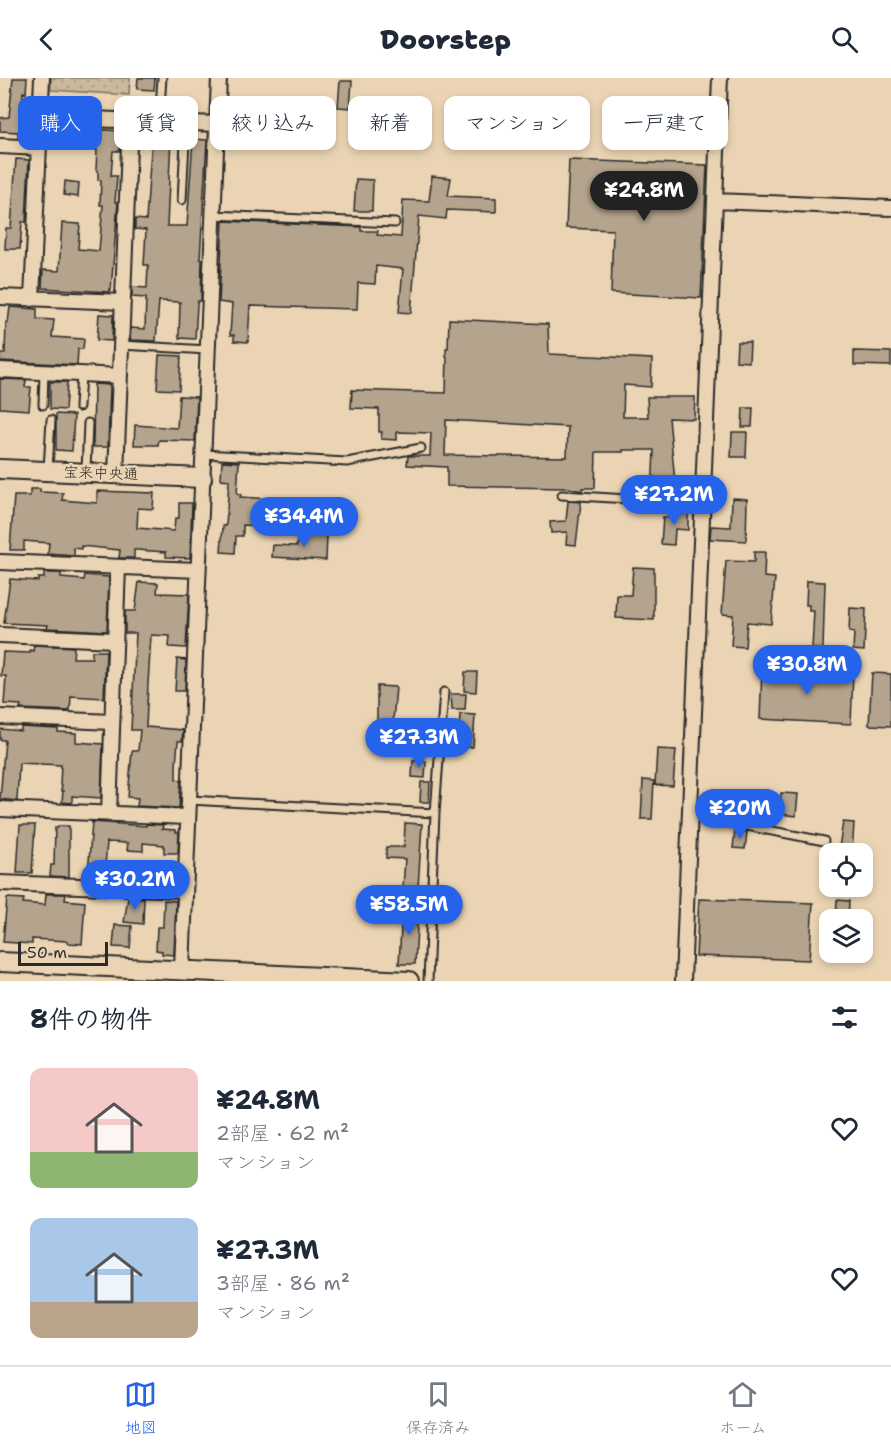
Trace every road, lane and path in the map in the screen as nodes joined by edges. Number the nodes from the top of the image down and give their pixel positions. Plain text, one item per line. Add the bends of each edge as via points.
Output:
1 (42, 78) edge
2 (162, 78) edge
3 (219, 78) edge
4 (720, 78) edge
5 (41, 96) edge
6 (161, 96) edge
7 (218, 96) edge
8 (0, 146) edge
9 (18, 147) edge
10 (39, 150) edge
11 (129, 150) edge
12 (185, 150) edge
13 (216, 150) edge
14 (182, 200) dead end
15 (715, 201) junction
16 (891, 208) edge
17 (213, 215) junction
18 (394, 223) dead end
19 (0, 297) edge
20 (32, 298) junction
21 (123, 302) junction
22 (121, 345) junction
23 (208, 350) junction
24 (0, 370) edge
25 (44, 372) junction
26 (81, 374) junction
27 (120, 376) junction
28 (43, 405) dead end
29 (79, 407) dead end
30 (51, 420) dead end
31 (88, 423) dead end
32 (421, 448) dead end
33 (203, 454) junction
34 (0, 469) edge
35 (47, 471) junction
36 (86, 473) junction
37 (116, 474) junction
38 (202, 478) junction
39 (562, 495) dead end
40 (703, 496) junction
41 (0, 562) edge
42 (118, 567) junction
43 (198, 570) junction
44 (0, 635) edge
45 (116, 640) junction
46 (444, 692) dead end
47 (0, 717) edge
48 (112, 722) junction
49 (188, 800) junction
50 (0, 808) edge
51 (109, 813) junction
52 (435, 813) junction
53 (690, 815) junction
54 (187, 817) junction
55 (824, 841) dead end
56 (0, 883) edge
57 (185, 890) junction
58 (0, 962) edge
59 (180, 973) edge
60 (310, 978) edge
61 (384, 980) edge
62 (409, 981) edge
63 (428, 981) edge
64 (683, 981) edge

1 - 5 street
2 - 6 lane
3 - 7 street
4 - 15 street
8 - 9 street
10 - 20 street
11 - 21 street
12 - 14 lane
13 - 17 street
15 - 16 street
15 - 40 street
17 - 18 lane
17 - 23 street
19 - 20 street
20 - 21 street
21 - 22 street
22 - 23 lane
22 - 27 street
23 - 33 street
24 - 25 street
25 - 26 street
25 - 28 lane
26 - 27 street
26 - 29 lane
27 - 37 street
30 - 35 lane
31 - 36 lane
32 - 33 lane via 347,462
33 - 38 street
34 - 35 street, 宝来中央通
35 - 36 street, 宝来中央通
36 - 37 street, 宝来中央通
37 - 38 street, 宝来中央通
38 - 43 street
39 - 40 lane via 677,502
40 - 53 street
41 - 42 street
42 - 43 street
42 - 45 street
43 - 49 street
44 - 45 street
45 - 48 street
46 - 52 lane
47 - 48 street
48 - 51 street
49 - 52 lane
49 - 54 street
50 - 51 street
51 - 54 street
52 - 63 lane
53 - 55 lane
53 - 64 street
54 - 57 street
56 - 57 street
57 - 59 street
58 - 59 street
59 - 60 street
60 - 61 street
61 - 62 street

